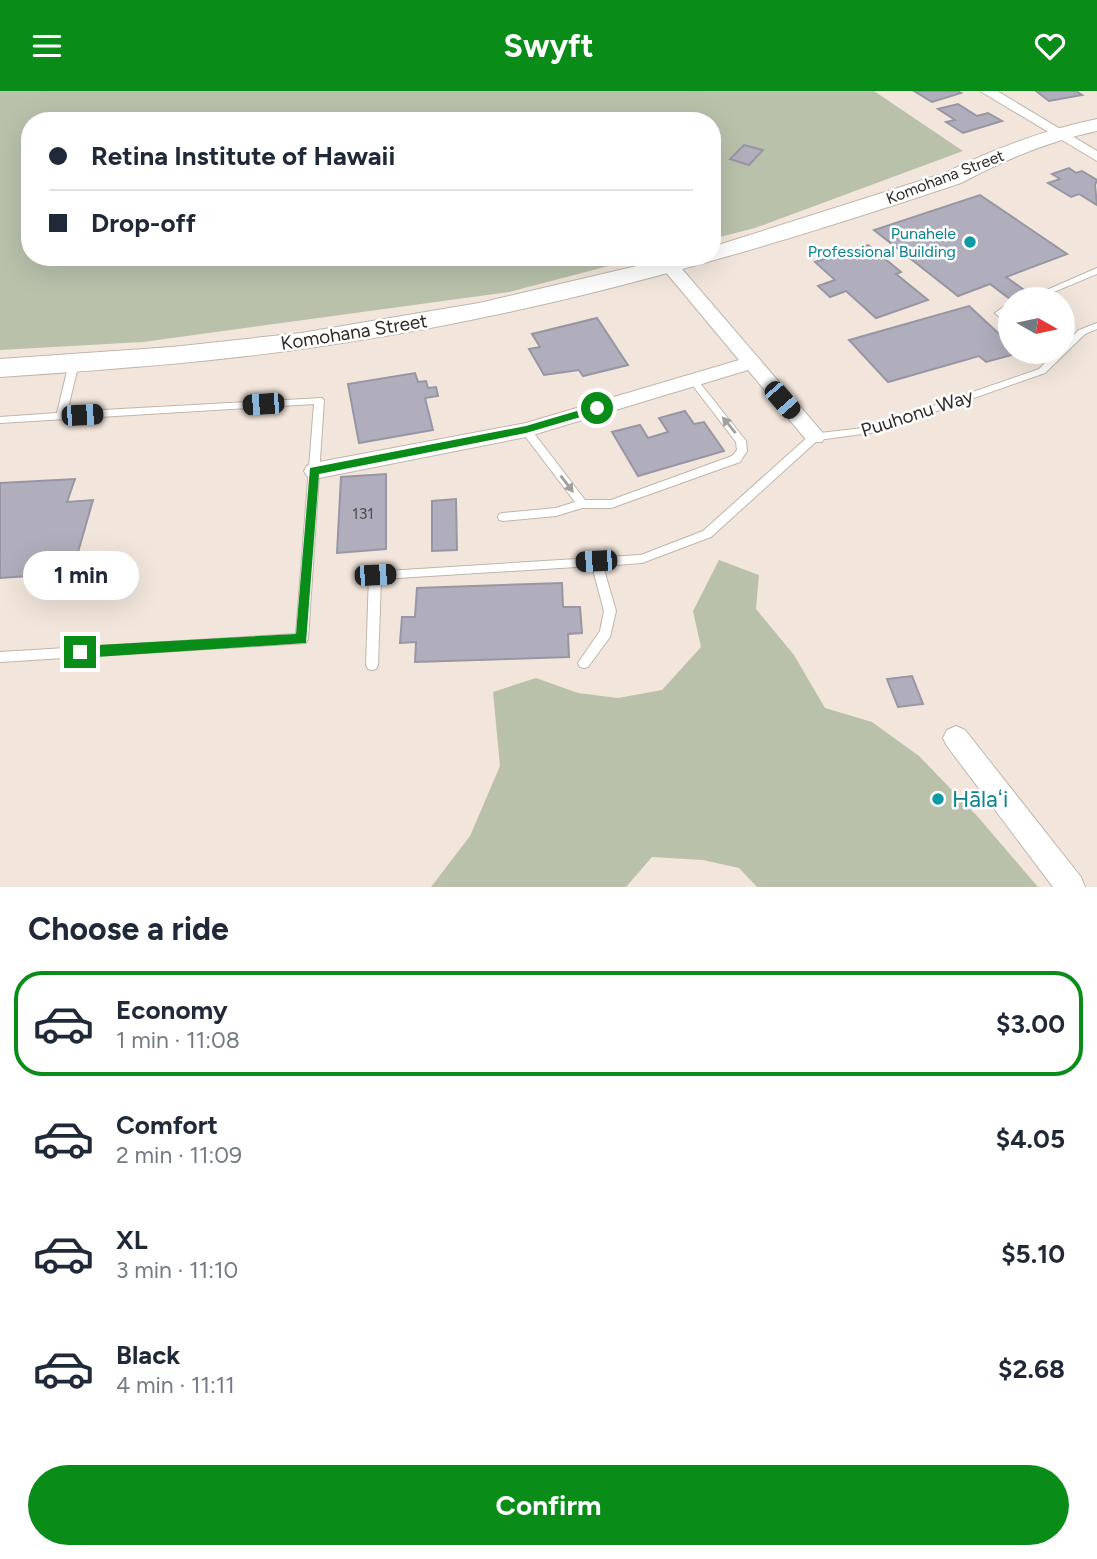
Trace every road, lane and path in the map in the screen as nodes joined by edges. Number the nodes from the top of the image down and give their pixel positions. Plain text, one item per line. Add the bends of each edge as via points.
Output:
1 (987, 91) edge
2 (1097, 125) edge
3 (1058, 133) junction
4 (1097, 157) edge
5 (721, 252) edge
6 (670, 266) joint
7 (1097, 271) edge
8 (1059, 287) edge
9 (1097, 326) edge
10 (1075, 339) edge
11 (74, 363) junction
12 (750, 363) junction
13 (1050, 364) edge
14 (0, 368) edge
15 (693, 380) junction
16 (61, 416) junction
17 (0, 420) edge
18 (526, 430) junction
19 (815, 437) junction
20 (314, 471) junction
21 (582, 504) junction
22 (503, 517) dead end
23 (596, 561) junction
24 (0, 657) edge
25 (584, 663) dead end
26 (372, 665) dead end
27 (956, 738) dead end
28 (1071, 887) edge

1 - 3 street
2 - 3 main road, Komohana Street
3 - 4 street
3 - 5 main road, Komohana Street via 953,178
6 - 11 main road, Komohana Street via 481,311 342,335
6 - 12 street
7 - 8 lane
9 - 10 lane, Puuhonu Way
11 - 14 main road, Komohana Street
11 - 16 lane
12 - 15 street
12 - 19 street
13 - 19 lane, Puuhonu Way via 1042,371 873,430
15 - 18 street
21 -> 15 lane via 611,504 736,459 742,451 741,441
16 - 17 lane
16 - 20 lane via 318,400
18 - 20 street
18 -> 21 lane
19 - 23 lane via 707,534 642,559
20 - 24 lane via 302,639
21 - 22 lane via 556,512
23 - 25 lane via 610,611 606,633
23 - 26 lane via 375,575
27 - 28 street

